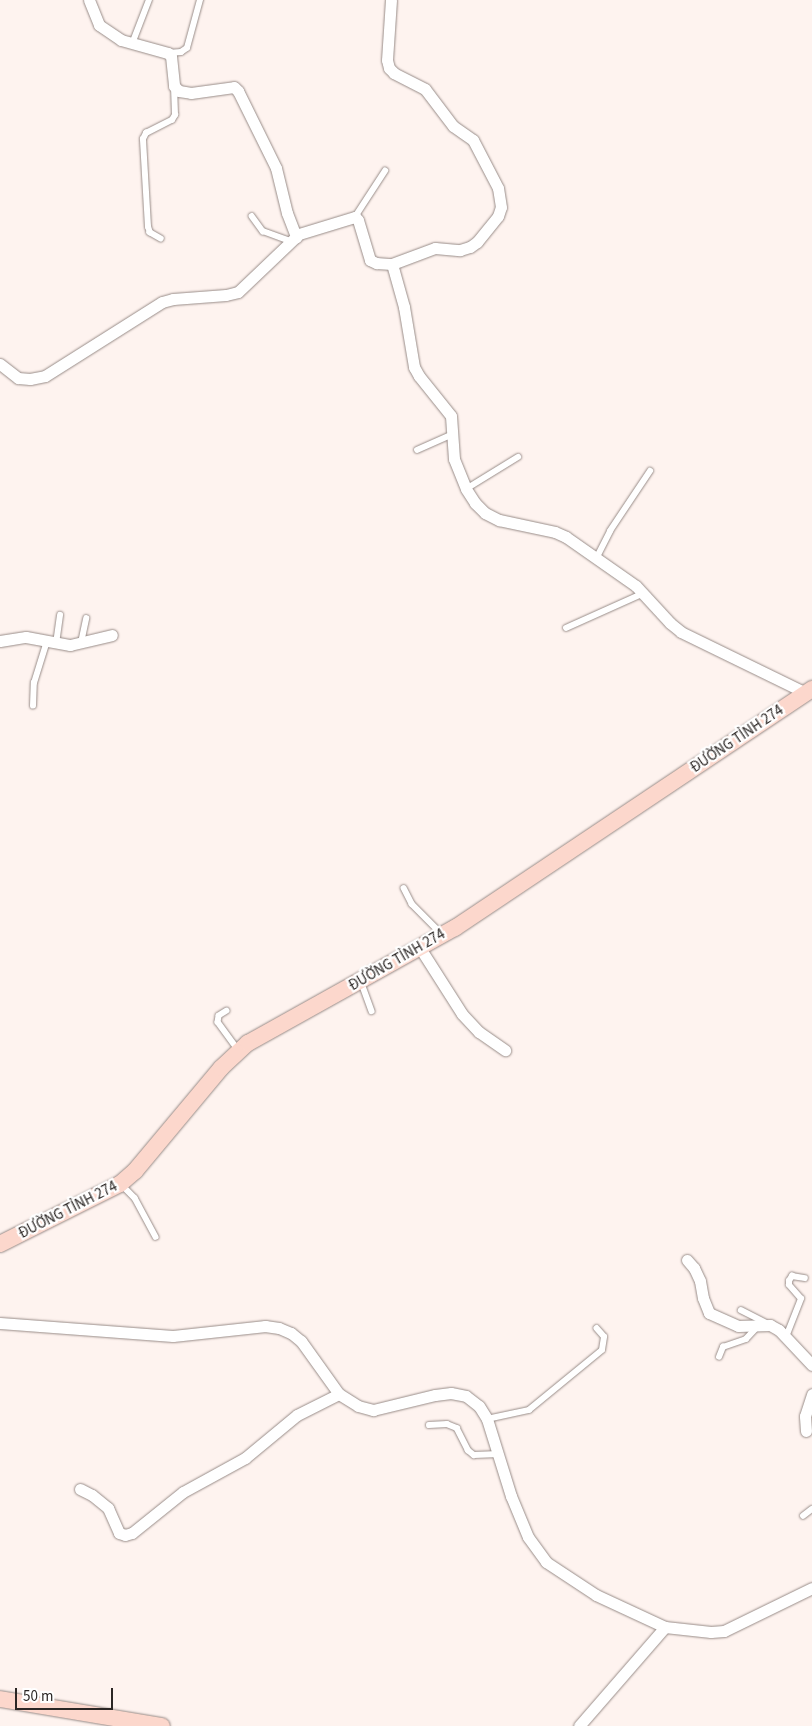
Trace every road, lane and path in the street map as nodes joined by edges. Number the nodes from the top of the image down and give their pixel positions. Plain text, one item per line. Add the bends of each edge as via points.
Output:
1 (88, 0) edge
2 (149, 0) edge
3 (200, 0) edge
4 (391, 0) edge
5 (132, 44) junction
6 (168, 53) junction
7 (174, 86) junction
8 (385, 171) dead end
9 (252, 216) dead end
10 (355, 217) junction
11 (161, 239) dead end
12 (293, 239) junction
13 (392, 264) junction
14 (0, 364) edge
15 (453, 434) junction
16 (417, 450) dead end
17 (518, 457) dead end
18 (650, 471) dead end
19 (466, 489) junction
20 (597, 557) junction
21 (644, 593) junction
22 (60, 615) dead end
23 (86, 619) dead end
24 (566, 628) dead end
25 (112, 635) dead end
26 (0, 641) edge
27 (52, 643) junction
28 (81, 643) junction
29 (809, 691) edge
30 (33, 706) dead end
31 (404, 888) dead end
32 (443, 935) junction
33 (420, 948) junction
34 (361, 982) junction
35 (227, 1011) dead end
36 (372, 1011) dead end
37 (505, 1050) dead end
38 (239, 1052) junction
39 (120, 1184) junction
40 (156, 1237) dead end
41 (0, 1244) edge
42 (687, 1260) dead end
43 (805, 1278) dead end
44 (741, 1310) dead end
45 (0, 1323) edge
46 (765, 1324) junction
47 (598, 1328) dead end
48 (786, 1337) junction
49 (719, 1357) dead end
50 (812, 1365) edge
51 (340, 1394) junction
52 (812, 1394) edge
53 (487, 1419) junction
54 (429, 1425) dead end
55 (806, 1431) dead end
56 (499, 1454) junction
57 (80, 1489) dead end
58 (812, 1509) edge
59 (803, 1516) dead end
60 (812, 1588) edge
61 (665, 1627) junction
62 (0, 1699) edge
63 (162, 1726) edge
64 (578, 1726) edge

1 - 5 street via 99,25
2 - 5 lane
3 - 6 lane via 187,48
4 - 13 street via 389,68 425,88 453,126 473,140 498,188 501,207 498,216 470,247 425,250
5 - 6 street
6 - 7 street via 173,65
7 - 11 lane via 175,115 172,120 146,133 143,140 148,227 150,233
7 - 12 street via 179,91 191,93 234,87 238,91 276,168
8 - 10 lane
9 - 12 lane via 263,231
10 - 12 street via 311,229
10 - 13 street via 370,260
12 - 14 street via 238,292 162,302 45,376 18,378
13 - 15 street via 404,307 414,367 451,416
15 - 16 lane
15 - 19 street via 454,459
17 - 19 lane
18 - 20 lane via 610,531
19 - 20 street via 485,512 500,520 556,532
20 - 21 street
21 - 24 lane
21 - 29 street via 681,632
22 - 27 lane
23 - 28 lane
25 - 28 street
26 - 27 street via 26,636
27 - 28 street
27 - 30 lane via 34,683
29 - 32 main road, ĐƯỜNG TỈNH 274
31 - 32 lane via 412,904
32 - 33 main road, ĐƯỜNG TỈNH 274
33 - 34 main road, ĐƯỜNG TỈNH 274
33 - 37 street via 462,1014 479,1032
34 - 36 lane
34 - 38 main road, ĐƯỜNG TỈNH 274 via 248,1043
35 - 38 lane via 219,1016 218,1022
38 - 39 main road, ĐƯỜNG TỈNH 274 via 221,1068 135,1171
39 - 40 lane via 135,1198
39 - 41 main road, ĐƯỜNG TỈNH 274
42 - 46 street via 700,1281 702,1298 709,1313 738,1326
43 - 48 lane via 792,1276 789,1280 788,1285 801,1299
44 - 46 lane
45 - 51 street via 173,1336 265,1326 279,1328 291,1332 301,1341
46 - 48 street
46 - 49 lane via 746,1339 723,1347
47 - 53 lane via 604,1337 602,1350 529,1410
48 - 50 street
51 - 53 street via 358,1406 373,1410 451,1393 466,1396 479,1406
51 - 57 street via 297,1415 245,1458 183,1492 132,1533 119,1533 108,1508 92,1494
52 - 55 street via 805,1416
53 - 56 street
54 - 56 lane via 447,1424 457,1428 474,1455
56 - 61 street via 511,1496 528,1537 546,1562 596,1595
58 - 59 lane
60 - 61 street via 724,1632
61 - 64 street
62 - 63 main road

